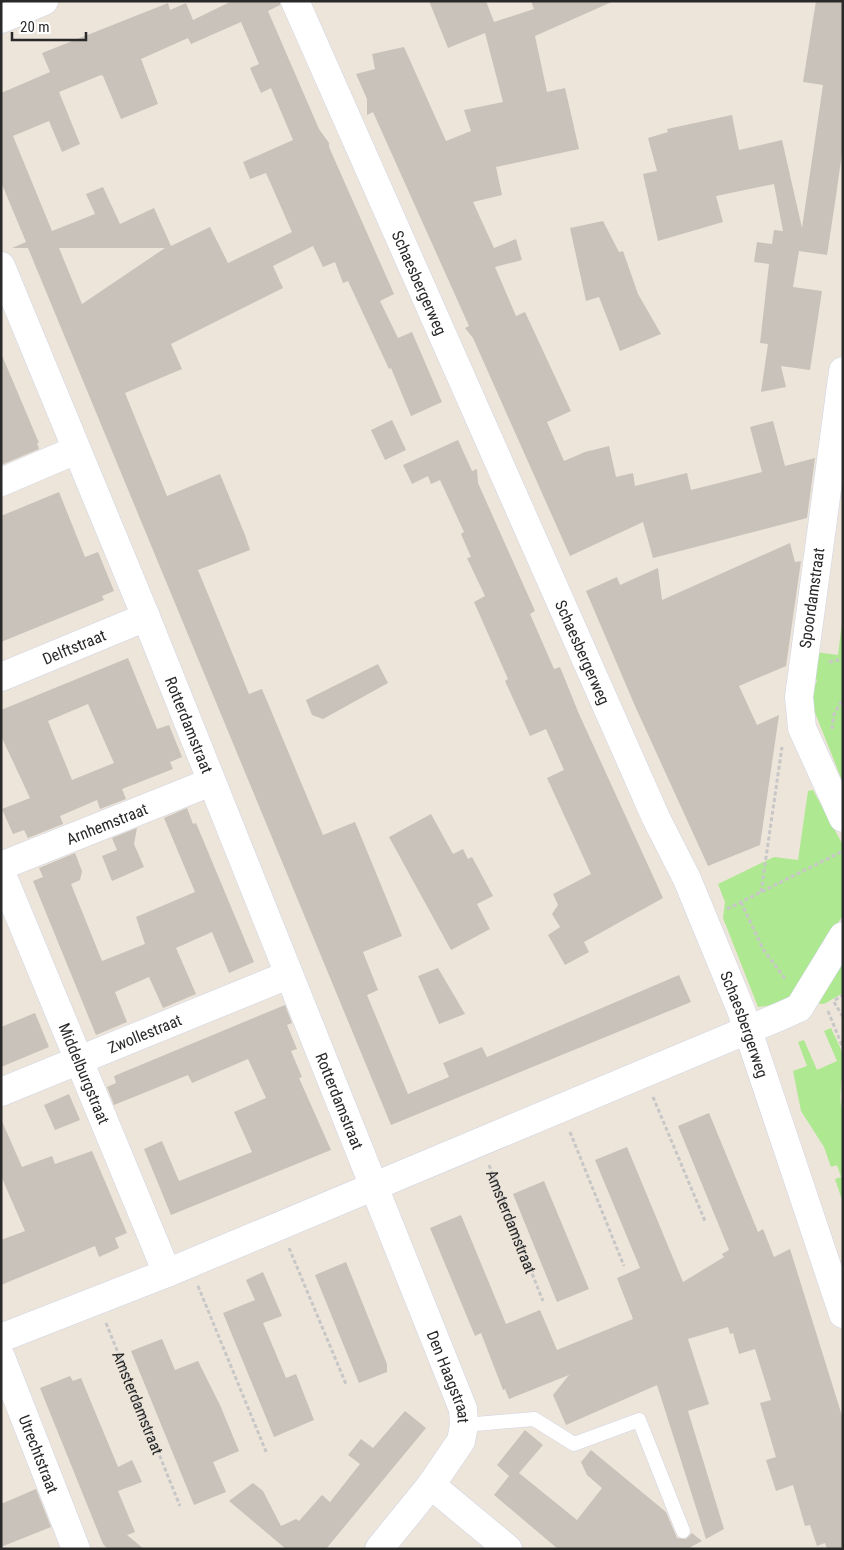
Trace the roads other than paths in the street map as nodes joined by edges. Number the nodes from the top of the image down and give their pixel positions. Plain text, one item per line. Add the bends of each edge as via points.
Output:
1 (44, 1) edge
2 (295, 1) edge
3 (1, 19) edge
4 (1, 266) edge
5 (843, 371) edge
6 (76, 450) junction
7 (1, 482) edge
8 (146, 617) junction
9 (1, 677) edge
10 (211, 782) junction
11 (843, 818) edge
12 (1, 866) edge
13 (1, 872) edge
14 (843, 936) edge
15 (288, 974) junction
16 (747, 1031) junction
17 (80, 1060) junction
18 (1, 1092) edge
19 (374, 1186) junction
20 (178, 1268) junction
21 (843, 1314) edge
22 (1, 1338) edge
23 (1, 1357) edge
24 (464, 1425) junction
25 (431, 1485) junction
26 (683, 1531) dead end
27 (71, 1547) edge
28 (378, 1549) edge
29 (508, 1549) edge

1 - 3 street
2 - 16 street, Schaesbergerweg via 656,818 687,879
4 - 6 street, Rotterdamstraat
5 - 11 street, Spoordamstraat via 799,697 802,728
6 - 7 street
6 - 8 street, Rotterdamstraat
8 - 9 street, Delftstraat
8 - 10 street, Rotterdamstraat
10 - 12 street, Arnhemstraat
10 - 15 street, Rotterdamstraat
13 - 17 street, Middelburgstraat
14 - 16 street via 799,1008
15 - 17 street, Zwollestraat
15 - 19 street, Rotterdamstraat
16 - 19 street
16 - 21 street, Schaesbergerweg
17 - 18 street, Zwollestraat
17 - 20 street, Middelburgstraat
19 - 20 street
19 - 24 street, Den Haagstraat via 463,1409
20 - 22 street
23 - 27 street, Utrechtstraat
24 - 25 street, Den Haagstraat via 460,1441
24 - 26 lane via 534,1418 574,1444 639,1420
25 - 28 street, Den Haagstraat
25 - 29 street

